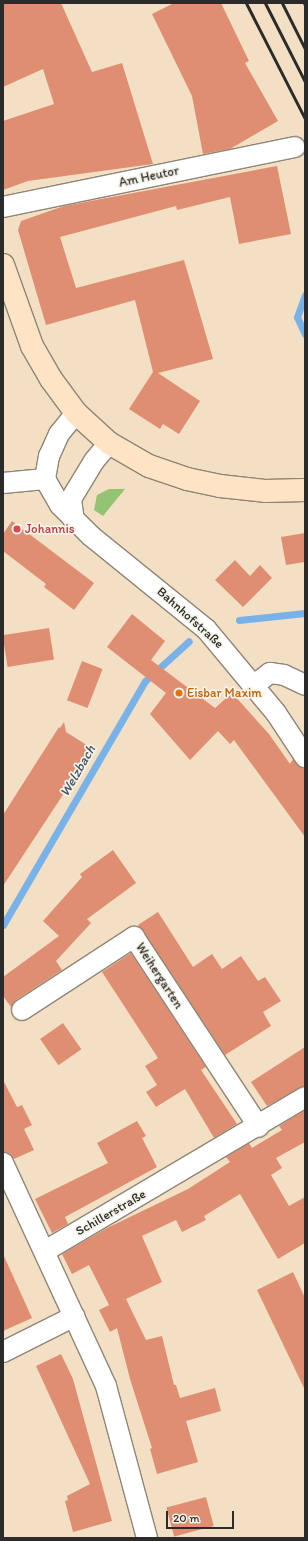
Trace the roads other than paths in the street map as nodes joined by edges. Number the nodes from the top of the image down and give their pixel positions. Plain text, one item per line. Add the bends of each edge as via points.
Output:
1 (295, 147) dead end
2 (3, 208) edge
3 (3, 265) edge
4 (76, 413) junction
5 (109, 443) junction
6 (45, 479) junction
7 (3, 483) edge
8 (305, 490) edge
9 (74, 522) junction
10 (254, 685) junction
11 (305, 685) edge
12 (305, 757) edge
13 (22, 1010) dead end
14 (305, 1097) edge
15 (259, 1127) junction
16 (3, 1163) edge
17 (45, 1251) junction
18 (75, 1316) junction
19 (3, 1352) edge
20 (147, 1538) edge

1 - 2 street, Am Heutor
3 - 4 main road via 32,346 62,397
4 - 5 main road
4 - 6 street via 59,434 49,456
5 - 8 main road via 149,466 187,479 265,491
5 - 9 street via 94,461 71,499
6 - 7 street
6 - 9 street, Bahnhofstraße via 60,505
9 - 10 street, Bahnhofstraße via 206,629
10 - 11 street via 264,675 276,673
10 - 12 street, Bahnhofstraße
13 - 15 street, Weihergarten via 134,937
14 - 15 street, Schillerstraße
15 - 17 street, Schillerstraße
16 - 17 street
17 - 18 street
18 - 19 street
18 - 20 street via 106,1386

